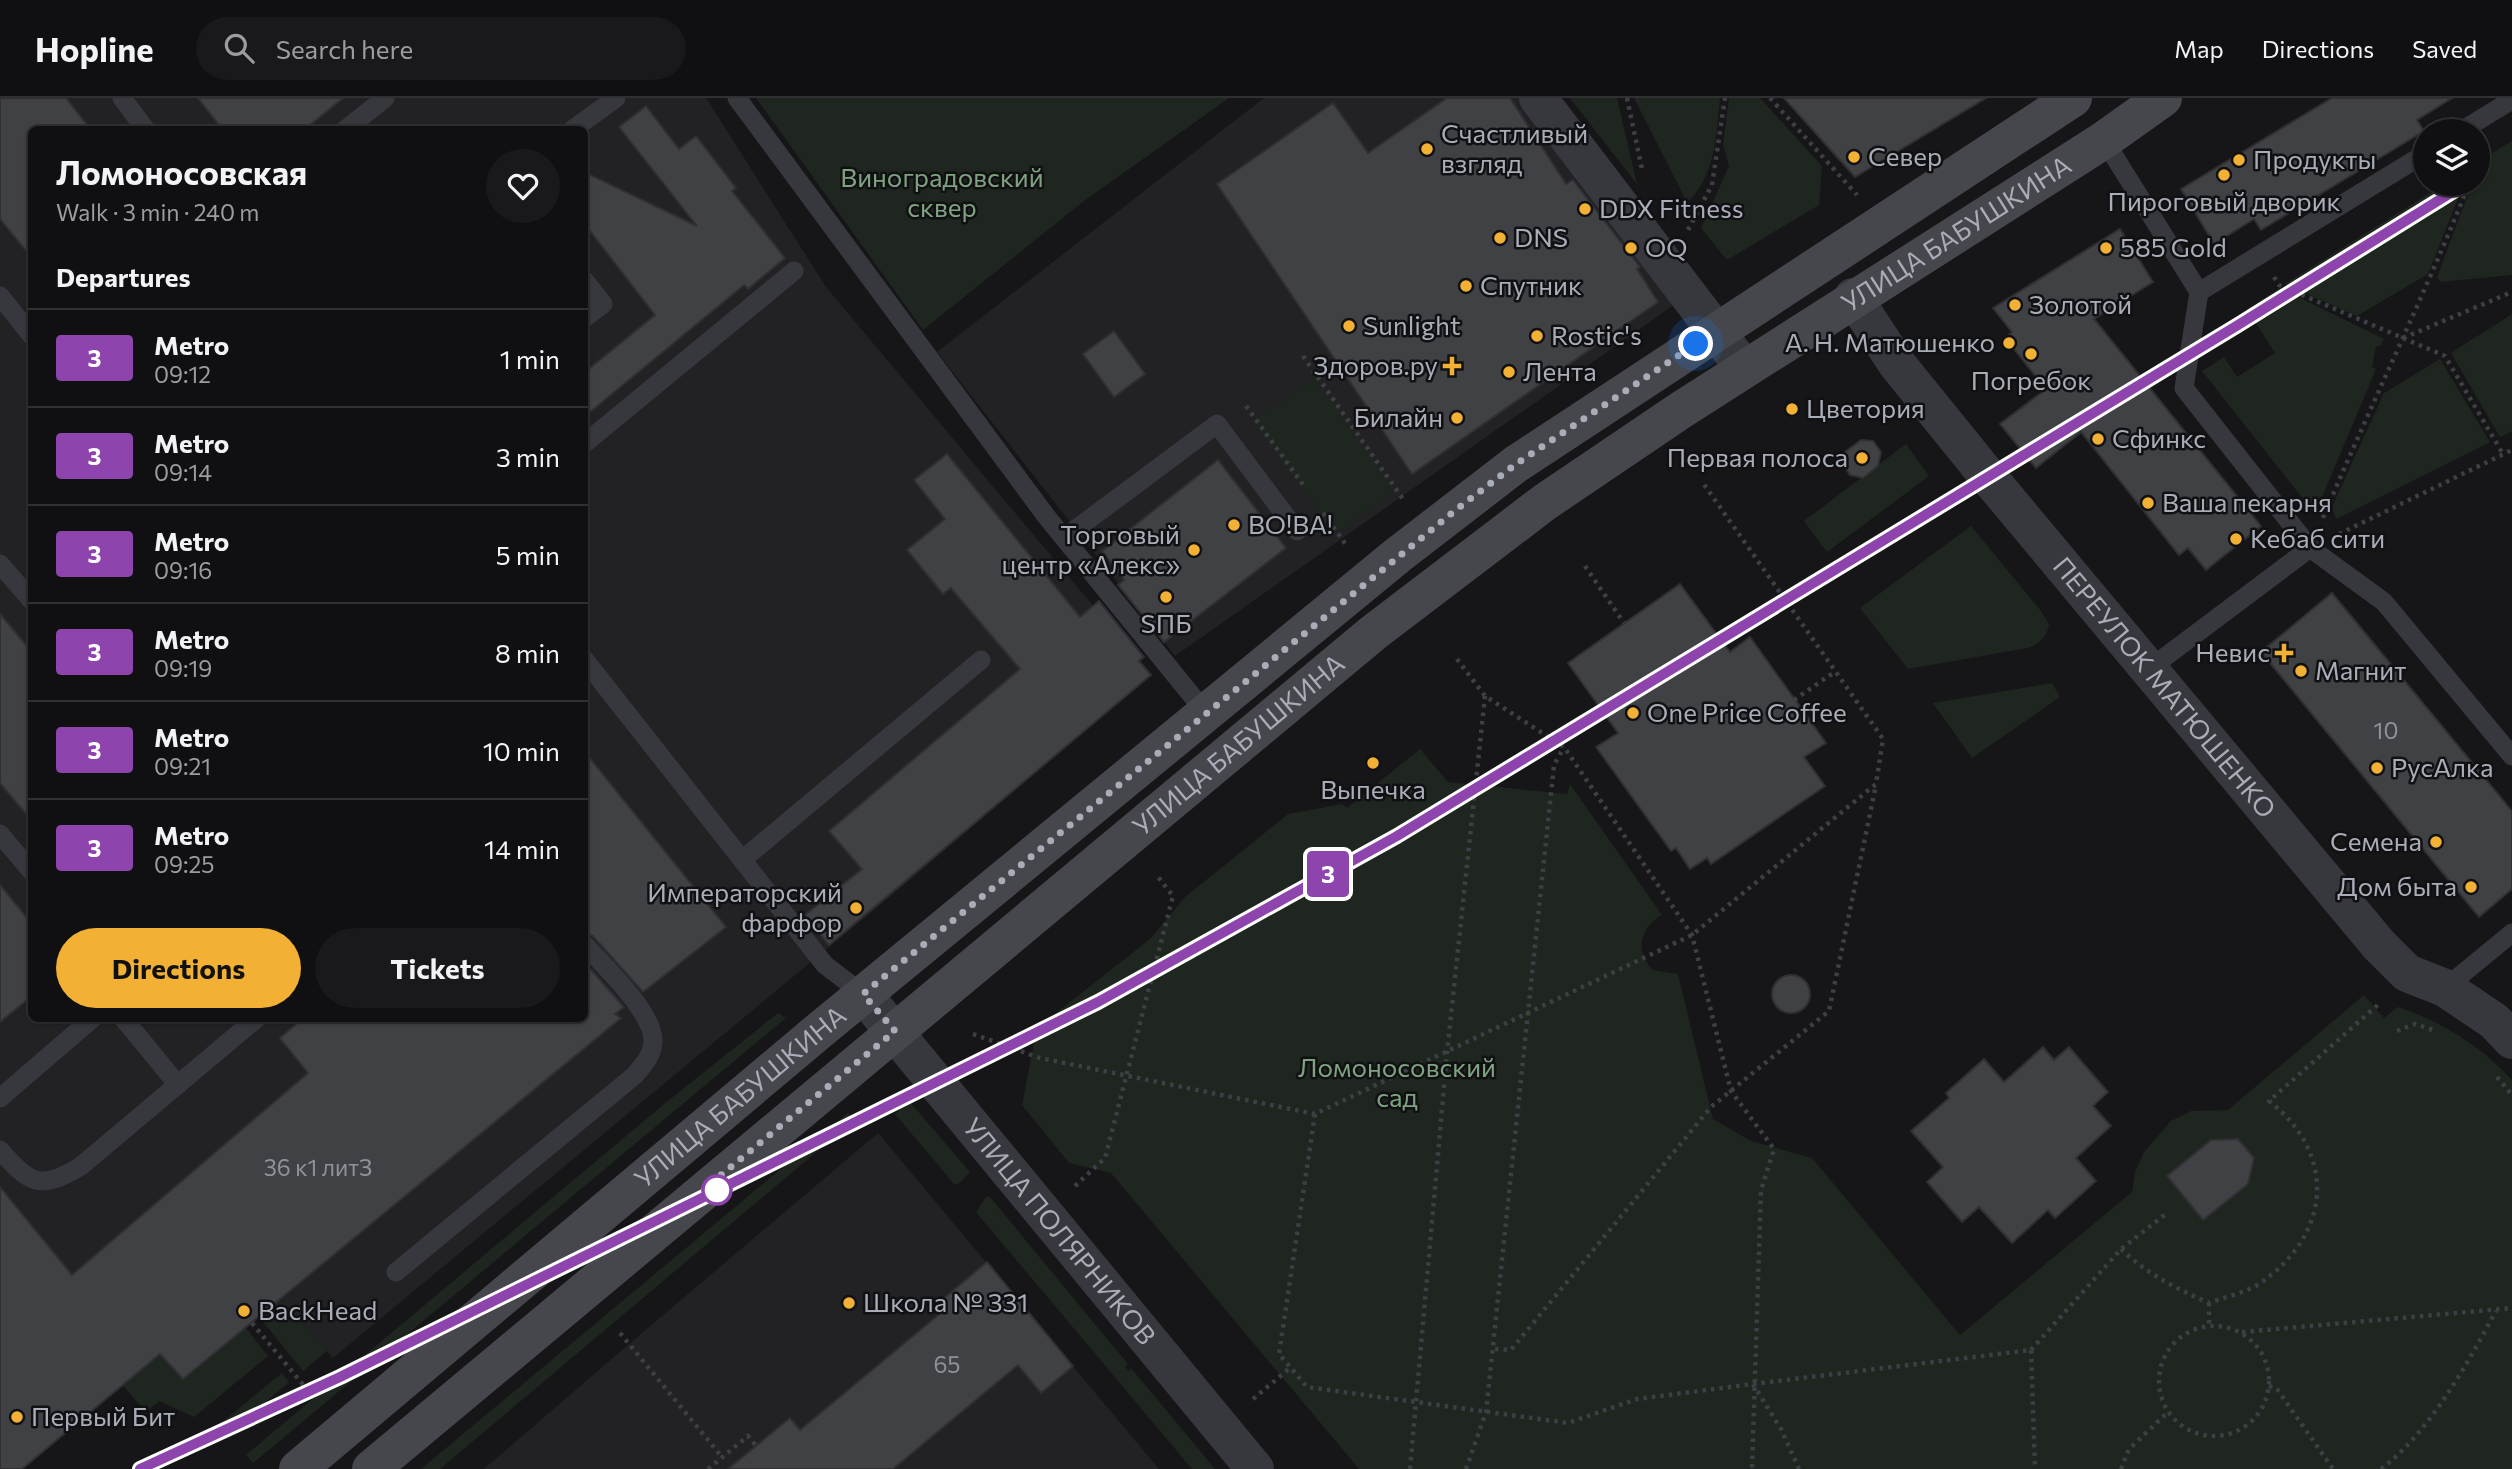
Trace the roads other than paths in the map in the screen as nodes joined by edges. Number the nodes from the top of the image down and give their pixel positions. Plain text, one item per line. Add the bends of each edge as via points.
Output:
1 (121, 98) edge
2 (385, 98) edge
3 (616, 98) edge
4 (737, 98) edge
5 (1538, 98) edge
6 (2073, 98) edge
7 (2163, 98) edge
8 (2500, 102) edge
9 (2477, 119) edge
10 (143, 126) edge
11 (350, 126) edge
12 (578, 126) edge
13 (2104, 140) junction
14 (2413, 161) edge
15 (794, 271) dead end
16 (588, 285) edge
17 (2199, 292) junction
18 (0, 296) edge
19 (1853, 298) junction
20 (588, 315) edge
21 (28, 331) edge
22 (1716, 331) junction
23 (1744, 368) junction
24 (588, 441) edge
25 (1297, 531) dead end
26 (1064, 538) junction
27 (2310, 548) junction
28 (0, 564) edge
29 (28, 596) edge
30 (981, 660) dead end
31 (588, 664) edge
32 (2149, 669) junction
33 (1206, 713) junction
34 (2512, 756) edge
35 (0, 834) edge
36 (742, 860) junction
37 (28, 867) edge
38 (2512, 933) edge
39 (588, 949) edge
40 (2445, 988) junction
41 (863, 994) junction
42 (88, 1022) edge
43 (126, 1022) edge
44 (252, 1022) edge
45 (895, 1031) junction
46 (2512, 1040) edge
47 (178, 1085) junction
48 (0, 1098) edge
49 (0, 1150) edge
50 (396, 1272) dead end
51 (298, 1469) edge
52 (371, 1469) edge
53 (1255, 1469) edge

1 - 10 lane
2 - 11 lane
3 - 12 lane
4 - 26 lane
5 - 22 street
6 - 22 street, УЛИЦА БАБУШКИНА
7 - 13 street, УЛИЦА БАБУШКИНА
8 - 9 lane
13 - 17 lane
13 - 19 street, УЛИЦА БАБУШКИНА
14 - 17 lane
15 - 24 lane
16 - 20 lane via 603,304
17 - 27 lane via 2184,388
18 - 21 lane
19 - 23 street, УЛИЦА БАБУШКИНА
19 - 32 street, ПЕРЕУЛОК МАТЮШЕНКО via 1897,364
22 - 23 street
22 - 33 street, УЛИЦА БАБУШКИНА via 1516,464
23 - 45 street, УЛИЦА БАБУШКИНА via 1545,502 1373,633
25 - 26 lane via 1217,424
26 - 33 lane
27 - 32 lane
27 - 34 lane via 2384,602
28 - 29 lane
30 - 36 lane
31 - 36 lane
32 - 40 street, ПЕРЕУЛОК МАТЮШЕНКО via 2379,945 2407,973
33 - 41 street, УЛИЦА БАБУШКИНА
35 - 37 lane
36 - 41 lane via 825,965
38 - 40 lane
39 - 50 lane via 647,1017 653,1039 649,1057 635,1075
40 - 46 street, ПЕРЕУЛОК МАТЮШЕНКО via 2494,1021
41 - 45 street, УЛИЦА ПОЛЯРНИКОВ
41 - 51 street, УЛИЦА БАБУШКИНА
42 - 48 lane
43 - 47 lane
44 - 47 lane
45 - 52 street, УЛИЦА БАБУШКИНА
45 - 53 street, УЛИЦА ПОЛЯРНИКОВ
47 - 49 lane via 61,1178 25,1179

